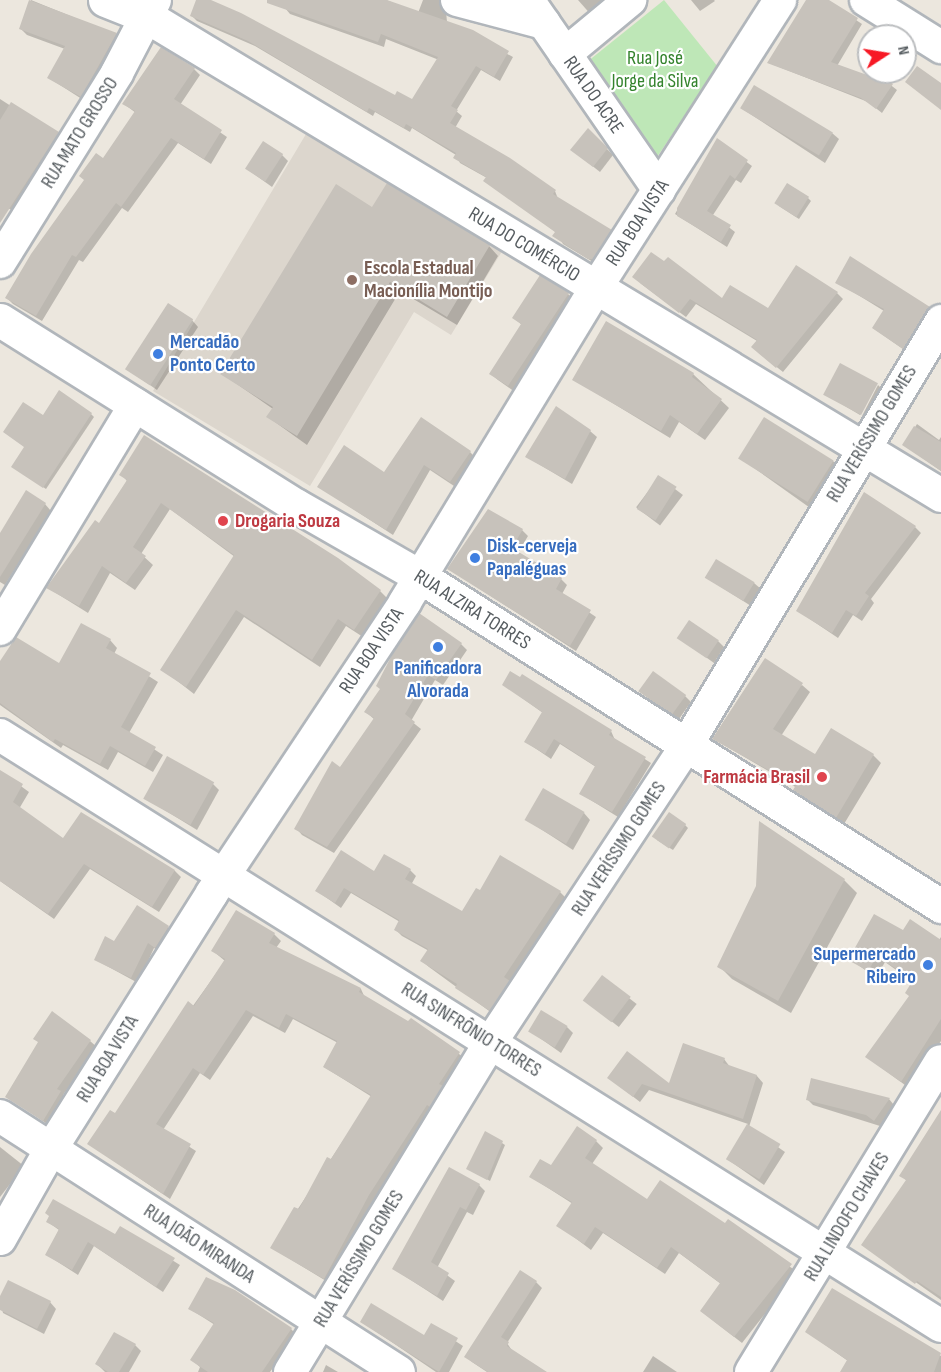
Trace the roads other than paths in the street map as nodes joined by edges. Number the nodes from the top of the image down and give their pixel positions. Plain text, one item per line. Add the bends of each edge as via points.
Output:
1 (105, 0) edge
2 (458, 0) edge
3 (630, 0) edge
4 (780, 0) edge
5 (866, 0) edge
6 (151, 9) edge
7 (536, 11) edge
8 (941, 47) edge
9 (565, 54) junction
10 (659, 190) junction
11 (0, 262) edge
12 (596, 288) junction
13 (0, 320) edge
14 (941, 321) edge
15 (135, 405) junction
16 (863, 448) junction
17 (941, 495) edge
18 (419, 576) junction
19 (0, 629) edge
20 (0, 735) edge
21 (686, 746) junction
22 (225, 873) junction
23 (941, 906) edge
24 (491, 1042) junction
25 (941, 1061) edge
26 (0, 1116) edge
27 (51, 1149) junction
28 (0, 1239) edge
29 (825, 1254) junction
30 (321, 1322) junction
31 (941, 1326) edge
32 (290, 1372) edge
33 (399, 1372) edge
34 (751, 1372) edge

1 - 6 main road, RUA DO COMÉRCIO
2 - 7 street
3 - 9 street
4 - 10 street, RUA BOA VISTA
5 - 8 street
6 - 11 street, RUA MATO GROSSO
6 - 12 main road, RUA DO COMÉRCIO
7 - 9 street, RUA DO ACRE
9 - 10 street, RUA DO ACRE
10 - 12 street, RUA BOA VISTA
12 - 16 main road, RUA DO COMÉRCIO
12 - 18 street, RUA BOA VISTA
13 - 15 main road, RUA ALZIRA TORRES
14 - 16 street, RUA VERÍSSIMO GOMES
15 - 18 main road, RUA ALZIRA TORRES
15 - 19 street
16 - 17 main road, RUA DO COMÉRCIO
16 - 21 street, RUA VERÍSSIMO GOMES
18 - 21 main road, RUA ALZIRA TORRES
18 - 22 street, RUA BOA VISTA
20 - 22 street, RUA SINFRÔNIO TORRES
21 - 23 main road, RUA ALZIRA TORRES
21 - 24 street, RUA VERÍSSIMO GOMES
22 - 24 street, RUA SINFRÔNIO TORRES
22 - 27 street, RUA BOA VISTA
24 - 29 street, RUA SINFRÔNIO TORRES
24 - 30 street, RUA VERÍSSIMO GOMES
25 - 29 street, RUA LINDOFO CHAVES
26 - 27 street, RUA JOÃO MIRANDA
27 - 28 street, RUA BOA VISTA
27 - 30 street, RUA JOÃO MIRANDA
29 - 31 street, RUA SINFRÔNIO TORRES
29 - 34 street, RUA LINDOFO CHAVES
30 - 32 street, RUA VERÍSSIMO GOMES
30 - 33 street, RUA JOÃO MIRANDA

